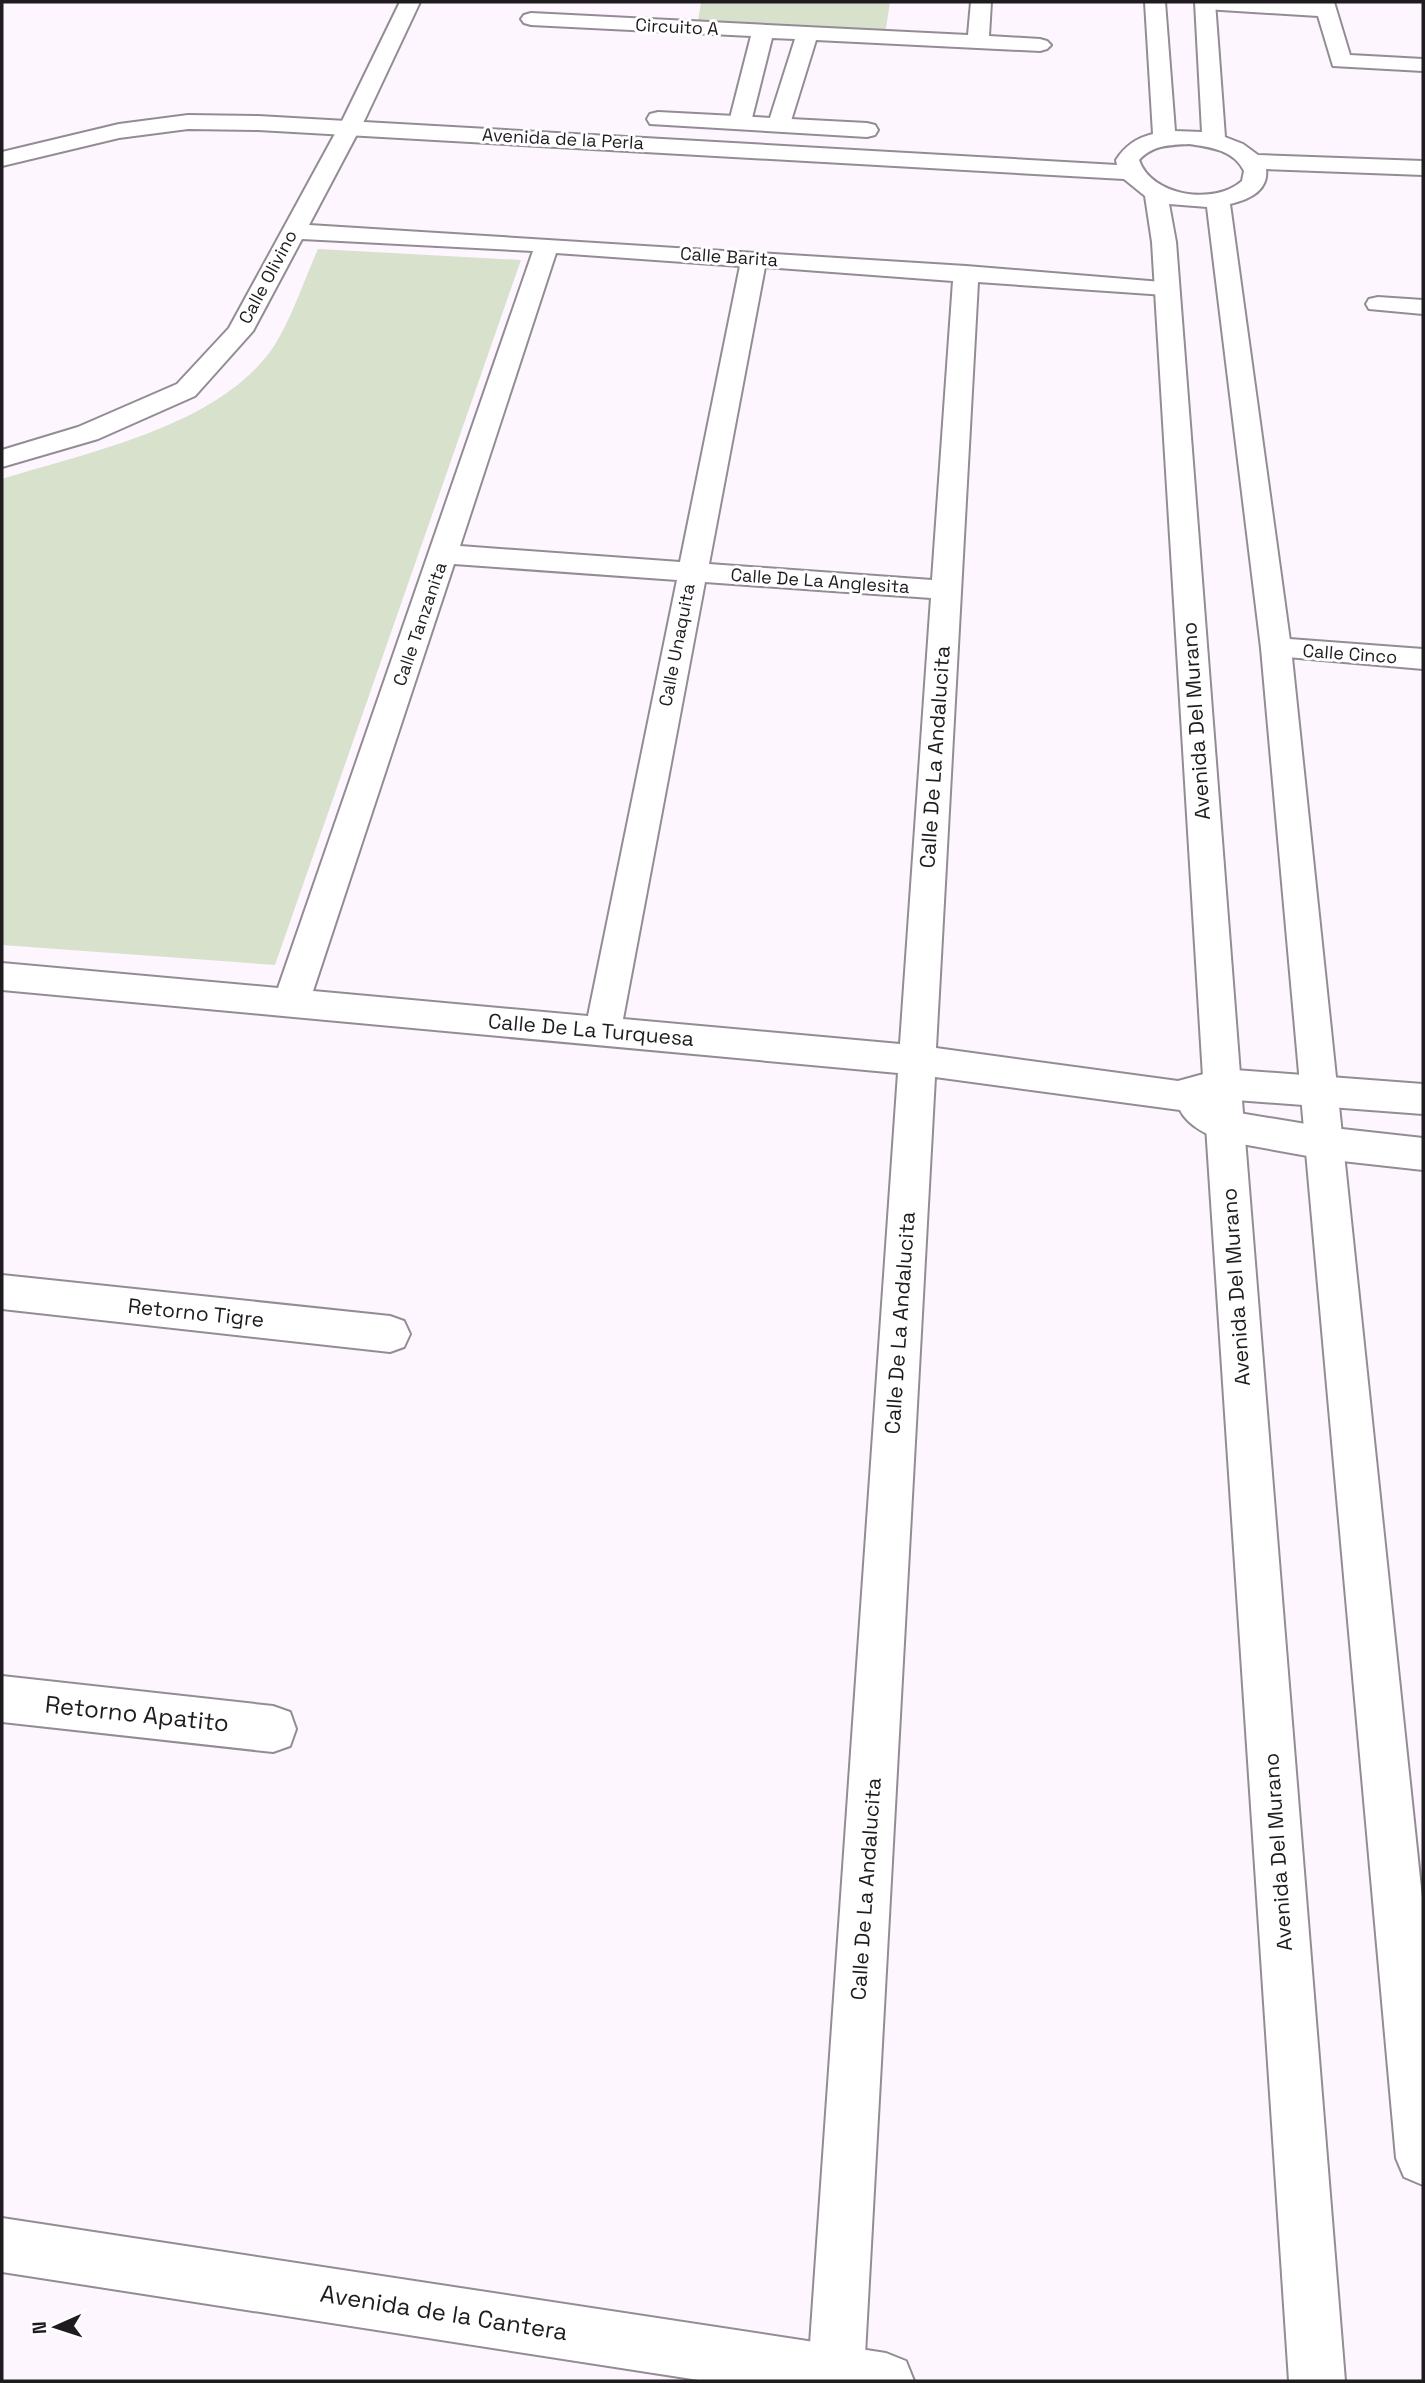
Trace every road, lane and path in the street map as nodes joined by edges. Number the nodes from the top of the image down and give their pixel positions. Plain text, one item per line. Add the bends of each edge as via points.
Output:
1 (410, 2) edge
2 (597, 2) edge
3 (981, 2) edge
4 (1155, 2) edge
5 (1205, 3) edge
6 (1324, 6) edge
7 (531, 19) dead end
8 (590, 22) junction
9 (763, 32) junction
10 (807, 35) junction
11 (978, 42) junction
12 (1040, 45) dead end
13 (1423, 65) edge
14 (387, 107) dead end
15 (355, 116) junction
16 (632, 118) dead end
17 (740, 122) junction
18 (779, 124) junction
19 (888, 132) dead end
20 (1164, 138) junction
21 (1214, 141) junction
22 (1107, 147) dead end
23 (1134, 149) junction
24 (2, 159) edge
25 (1423, 168) edge
26 (1253, 172) junction
27 (1142, 182) junction
28 (1423, 190) edge
29 (1218, 200) junction
30 (292, 231) junction
31 (547, 245) junction
32 (754, 259) junction
33 (966, 273) junction
34 (1166, 288) junction
35 (1378, 304) dead end
36 (1423, 307) edge
37 (2, 459) edge
38 (444, 554) junction
39 (691, 572) junction
40 (945, 590) junction
41 (1276, 648) junction
42 (1423, 659) edge
43 (2, 977) edge
44 (291, 1003) junction
45 (603, 1031) junction
46 (916, 1060) junction
47 (1222, 1084) junction
48 (1319, 1090) junction
49 (1178, 1096) junction
50 (1423, 1099) edge
51 (1225, 1126) junction
52 (1324, 1143) junction
53 (1423, 1154) edge
54 (2, 1292) edge
55 (390, 1334) dead end
56 (2, 1699) edge
57 (273, 1729) dead end
58 (1423, 2158) edge
59 (2, 2245) edge
60 (861, 2377) edge
61 (1317, 2381) edge

1 - 15 street, Calle Olivino
2 - 8 street
3 - 11 street
4 - 20 street
5 - 6 street
5 - 21 street
6 - 13 street via 1341,61
7 - 8 street, Circuito A
8 - 9 street, Circuito A
9 - 10 street, Circuito A
9 - 17 street
10 - 11 street, Circuito A
10 - 18 street
11 - 12 street, Circuito A
14 - 15 street, Avenida de la Perla
15 - 24 street, Avenida de la Perla via 188,122 119,131
15 - 27 street, Avenida de la Perla
15 - 30 street, Calle Olivino
16 - 17 street, Avenida de la Perla
17 - 18 street, Avenida de la Perla
18 - 19 street, Avenida de la Perla
20 - 21 street
20 - 23 street
21 - 26 street via 1230,146
22 - 23 street
23 - 27 street via 1127,160
25 - 26 street
26 - 28 street
26 - 29 street via 1247,190
27 - 29 street, Avenida de la Perla via 1187,200
27 - 34 street, Avenida Del Murano via 1164,242
29 - 41 street
30 - 31 street, Calle Barita
30 - 37 street, Calle Olivino via 240,331 186,390 88,433
31 - 32 street, Calle Barita
31 - 38 street, Calle Tanzanita
32 - 33 street, Calle Barita
32 - 39 street, Calle Unaquita
33 - 34 street, Calle Barita
33 - 40 street, Calle De La Andalucita
34 - 47 street, Avenida Del Murano
35 - 36 street
38 - 39 street, Calle De La Anglesita
38 - 44 street, Calle Tanzanita
39 - 40 street, Calle De La Anglesita
39 - 45 street, Calle Unaquita
40 - 46 street, Calle De La Andalucita
41 - 42 street, Calle Cinco
41 - 48 street
43 - 44 street, Calle De La Turquesa
44 - 45 street, Calle De La Turquesa
45 - 46 street, Calle De La Turquesa
46 - 49 street, Calle De La Turquesa
46 - 60 street, Calle De La Andalucita
47 - 48 street, Calle De La Turquesa
47 - 49 street, Calle De La Turquesa
47 - 51 street, Avenida Del Murano
48 - 50 street, Calle De La Turquesa
48 - 52 street
49 - 51 street, Calle De La Turquesa
51 - 52 street, Calle De La Turquesa
51 - 61 street, Avenida Del Murano
52 - 53 street, Calle De La Turquesa
52 - 58 street
54 - 55 street, Retorno Tigre
56 - 57 street, Retorno Apatito
59 - 60 street, Avenida de la Cantera

